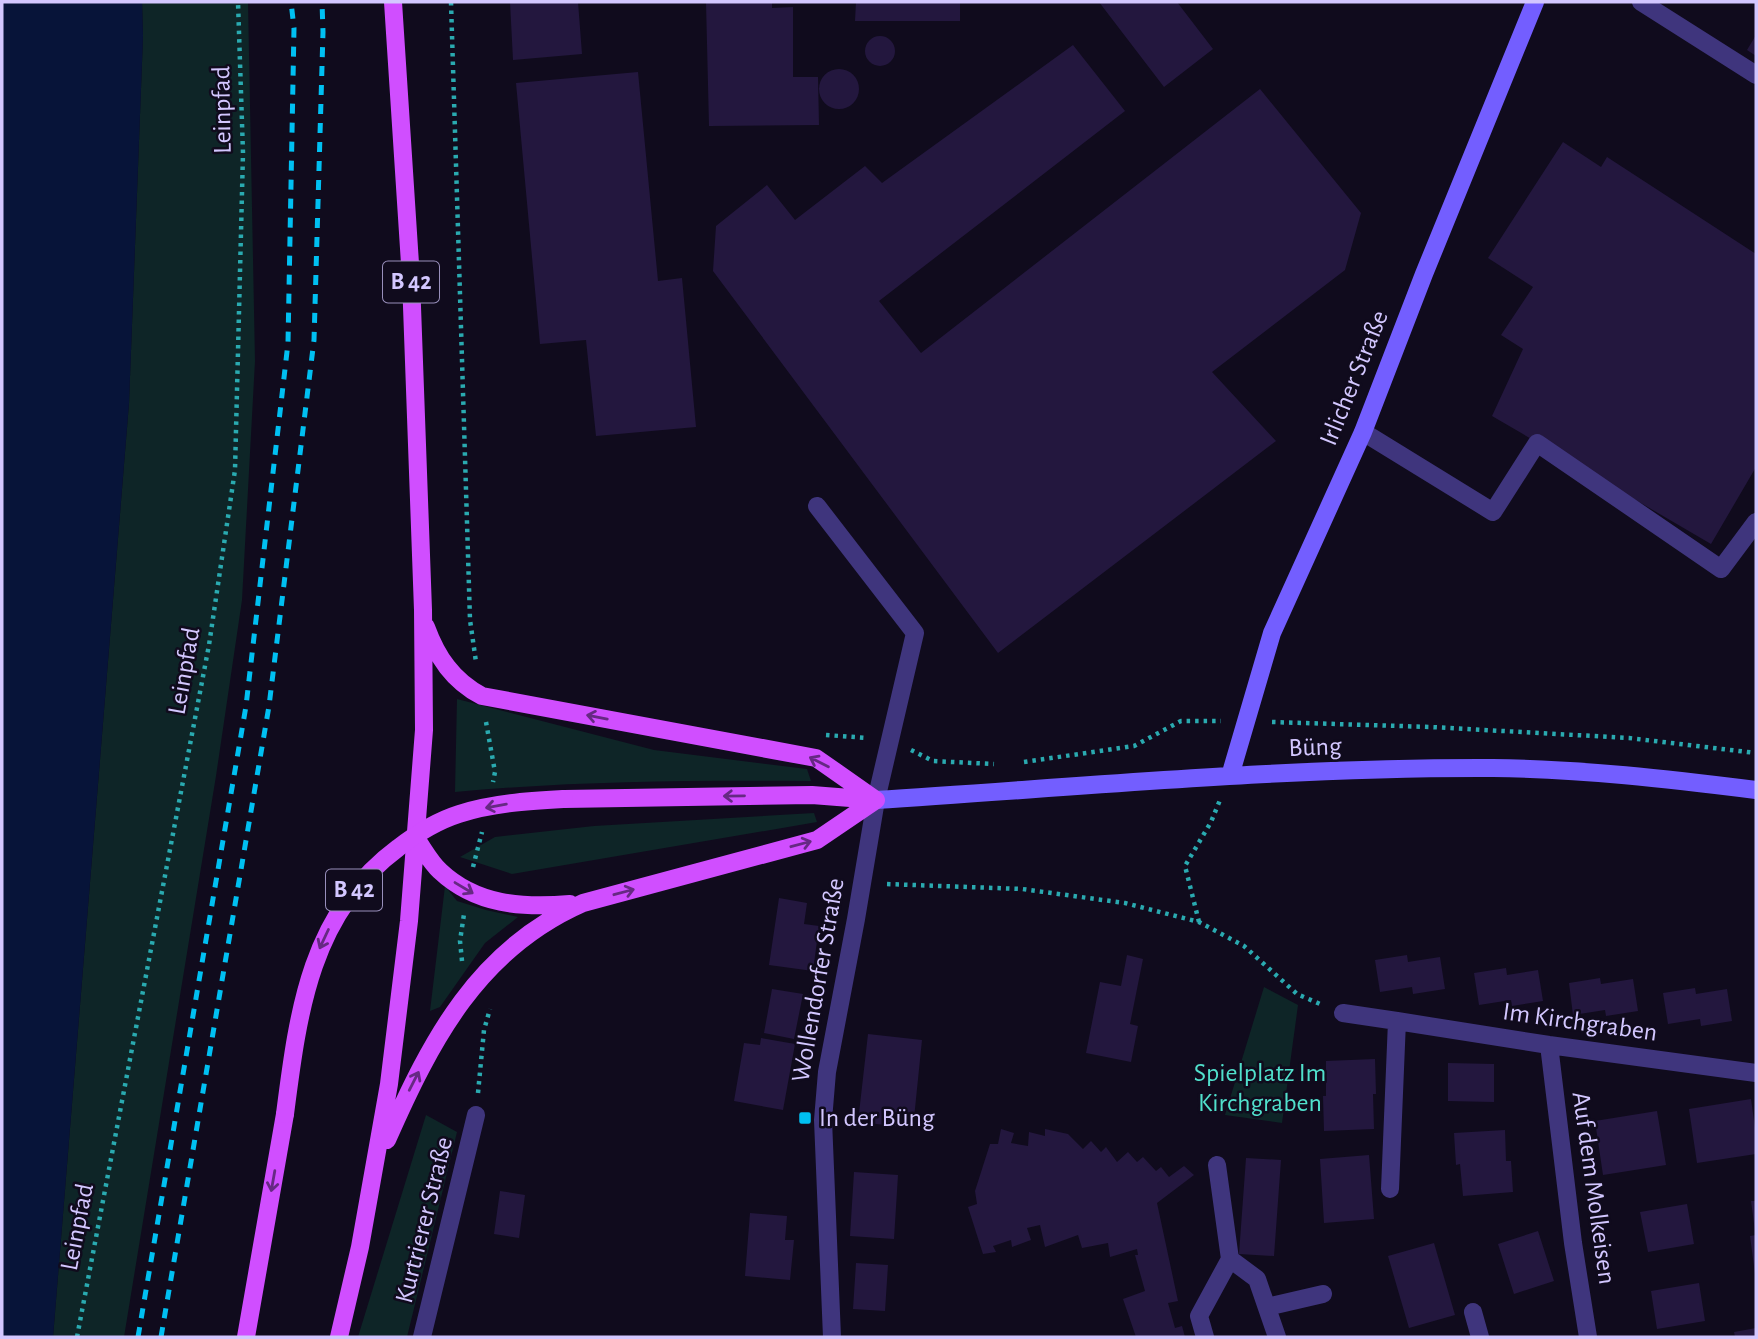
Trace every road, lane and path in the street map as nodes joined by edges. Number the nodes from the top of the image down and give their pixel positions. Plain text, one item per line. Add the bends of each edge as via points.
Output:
1 (238, 2) edge
2 (393, 2) edge
3 (451, 2) edge
4 (1535, 2) edge
5 (1641, 2) edge
6 (1756, 75) edge
7 (1363, 432) junction
8 (817, 506) dead end
9 (1756, 522) edge
10 (423, 610) junction
11 (482, 696) junction
12 (1246, 722) junction
13 (814, 734) dead end
14 (890, 740) junction
15 (1756, 753) edge
16 (1017, 763) dead end
17 (1004, 765) dead end
18 (1230, 776) junction
19 (1756, 790) edge
20 (876, 800) junction
21 (417, 840) junction
22 (861, 883) junction
23 (583, 903) junction
24 (1199, 922) junction
25 (1297, 994) dead end
26 (1343, 1013) dead end
27 (1397, 1021) junction
28 (1549, 1045) junction
29 (1756, 1073) edge
30 (476, 1115) dead end
31 (1217, 1164) dead end
32 (376, 1166) junction
33 (1390, 1189) dead end
34 (1230, 1259) junction
35 (1323, 1294) dead end
36 (1267, 1307) junction
37 (1473, 1312) dead end
38 (76, 1337) edge
39 (246, 1337) edge
40 (339, 1337) edge
41 (422, 1337) edge
42 (832, 1337) edge
43 (1205, 1337) edge
44 (1277, 1337) edge
45 (1480, 1337) edge
46 (1588, 1337) edge

1 - 38 path, Leinpfad via 243,153 235,470 209,645
2 - 10 main road, B 42 via 411,279
3 - 11 path via 470,620
4 - 7 street, Irlicher Straße
5 - 6 street
7 - 9 street via 1493,512 1537,443 1721,569
7 - 12 street, Irlicher Straße via 1272,633
8 - 14 street, Wollendorfer Straße via 915,633
10 - 11 main road, B 42 via 441,660 467,688
10 - 21 main road, B 42 via 424,730
20 -> 11 main road, B 42 via 816,758
12 - 15 path via 1629,738
12 - 16 path via 1181,720 1134,746
12 - 18 street, Irlicher Straße
13 - 14 path
14 - 17 path via 933,761
14 - 20 street, Wollendorfer Straße
18 - 19 street, Büng via 1494,768 1617,773
18 - 20 street, Büng
18 - 24 path via 1211,822 1185,866
20 - 22 street, Wollendorfer Straße
23 -> 20 main road, B 42 via 817,840
20 -> 39 main road, B 42, bridge via 812,795 564,799 494,806 441,821 382,860 340,909 315,959 303,999
21 -> 23 main road, B 42 via 438,869 468,892 517,905
21 - 32 main road, B 42
22 - 24 path via 1022,890 1125,903
22 - 42 street, Wollendorfer Straße via 827,1072 823,1120
32 -> 23 main road, B 42 via 429,1051 473,985 533,931
24 - 25 path via 1244,946
26 - 27 street, Im Kirchgraben
27 - 28 street, Im Kirchgraben
27 - 33 street
28 - 29 street, Im Kirchgraben
28 - 46 street, Auf dem Molkeisen
30 - 41 street, Kurtrierer Straße
31 - 34 street
32 - 40 main road, B 42
34 - 36 street via 1257,1279
34 - 43 street via 1199,1315
35 - 36 street
36 - 44 street
37 - 45 street

